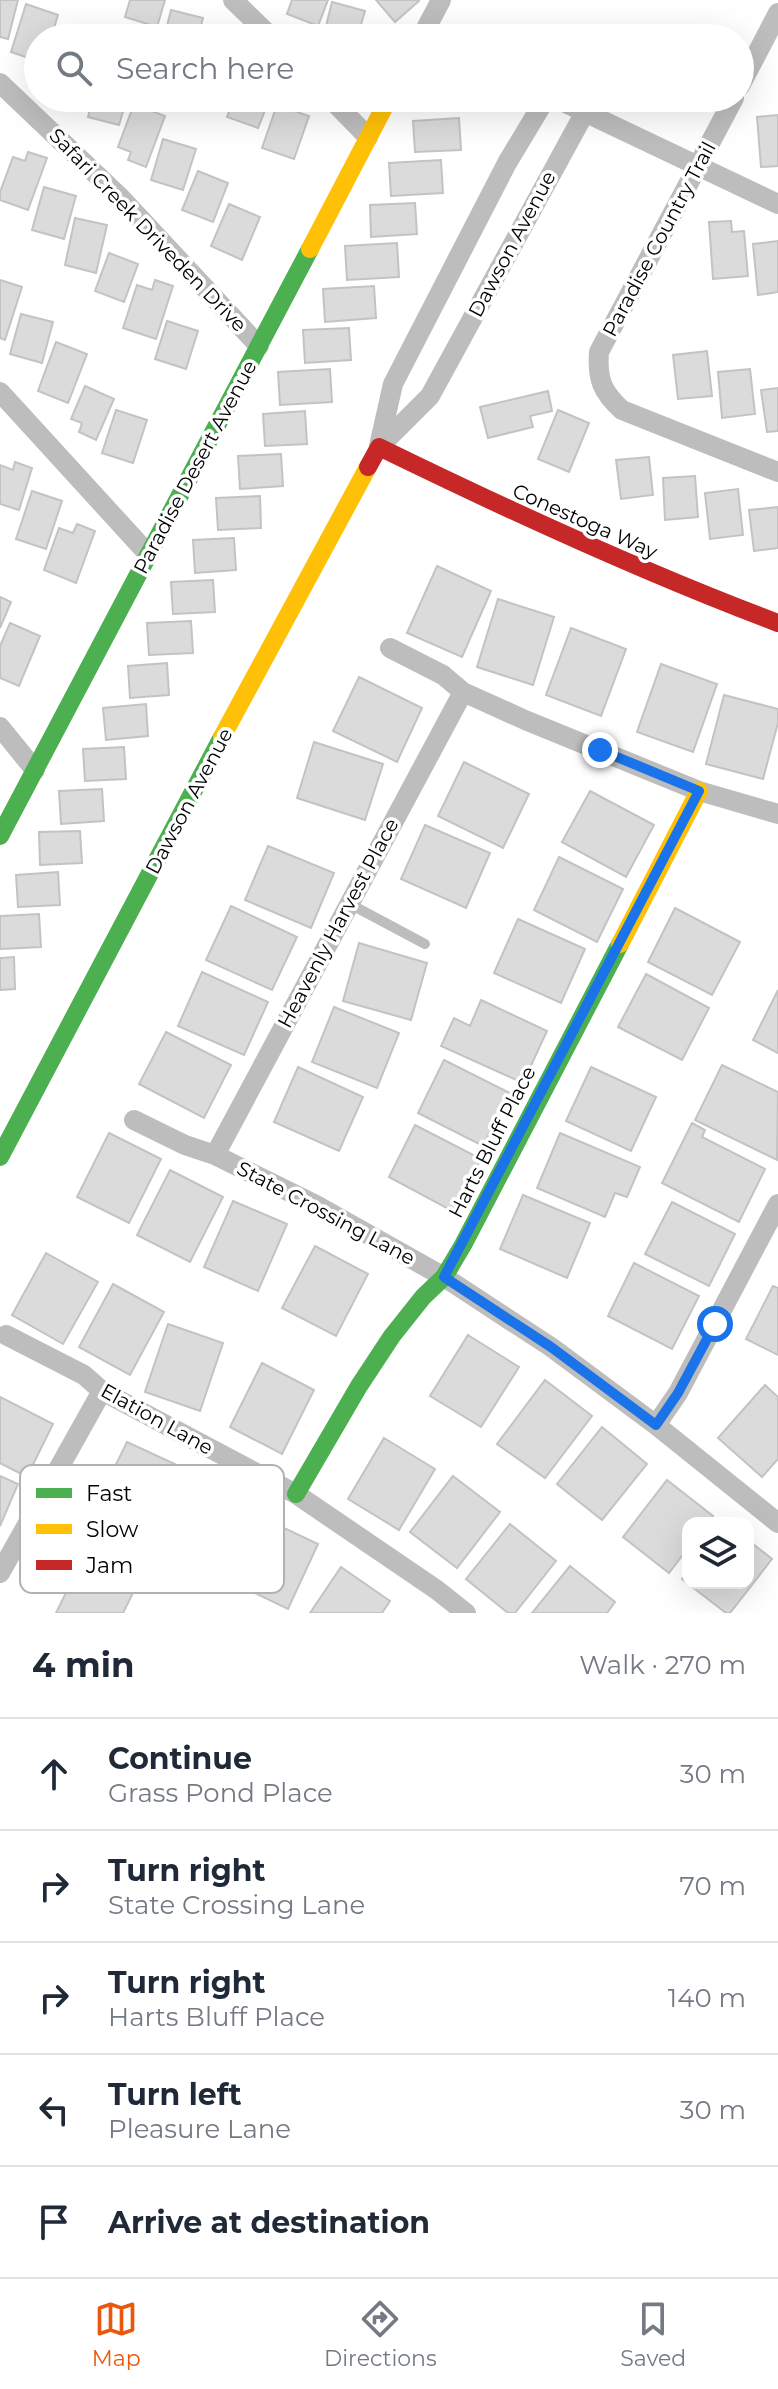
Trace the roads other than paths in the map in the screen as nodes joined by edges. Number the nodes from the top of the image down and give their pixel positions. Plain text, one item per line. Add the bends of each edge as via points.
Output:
1 (233, 0) edge
2 (441, 0) edge
3 (778, 13) edge
4 (258, 24) edge
5 (429, 24) edge
6 (754, 59) edge
7 (0, 83) edge
8 (24, 106) edge
9 (31, 112) edge
10 (344, 112) edge
11 (381, 112) edge
12 (538, 112) edge
13 (580, 112) edge
14 (727, 112) edge
15 (584, 114) junction
16 (368, 137) junction
17 (698, 167) junction
18 (778, 204) edge
19 (259, 346) junction
20 (0, 392) edge
21 (379, 447) junction
22 (778, 472) edge
23 (149, 555) junction
24 (778, 623) edge
25 (390, 648) dead end
26 (463, 692) junction
27 (0, 727) edge
28 (35, 770) junction
29 (699, 791) junction
30 (778, 814) edge
31 (0, 836) edge
32 (348, 903) junction
33 (425, 944) dead end
34 (134, 1120) dead end
35 (215, 1155) junction
36 (0, 1157) edge
37 (778, 1204) edge
38 (444, 1277) junction
39 (6, 1335) dead end
40 (102, 1391) junction
41 (656, 1425) junction
42 (61, 1465) edge
43 (241, 1465) edge
44 (284, 1488) edge
45 (296, 1494) junction
46 (778, 1523) edge
47 (20, 1537) edge
48 (0, 1573) edge
49 (466, 1613) edge

1 - 4 street
2 - 5 street
3 - 6 street
7 - 8 street, Safari Creek Driveden Drive
9 - 19 street, Safari Creek Driveden Drive via 121,198
10 - 16 street
11 - 16 street, Paradise Desert Avenue
12 - 21 street, Dawson Avenue via 393,384
13 - 15 street
14 - 17 street, Paradise Country Trail
15 - 17 street
15 - 21 street, Dawson Avenue via 430,396
16 - 19 street, Paradise Desert Avenue
17 - 18 street
17 - 22 street, Paradise Country Trail via 599,352 599,383 622,410
19 - 23 street, Paradise Desert Avenue
20 - 23 street
21 - 24 street, Conestoga Way via 618,561
21 - 36 street, Dawson Avenue
23 - 28 street, Paradise Desert Avenue
25 - 26 street via 443,675
26 - 29 street
26 - 32 street, Heavenly Harvest Place
27 - 28 street
28 - 31 street, Paradise Desert Avenue
29 - 30 street
29 - 38 street, Harts Bluff Place
32 - 33 lane
32 - 35 street, Heavenly Harvest Place
34 - 35 street, State Crossing Lane
35 - 38 street, State Crossing Lane
37 - 41 street
38 - 41 street, State Crossing Lane
38 - 45 street, Harts Bluff Place via 392,1336
39 - 40 street, Elation Lane via 84,1375
40 - 42 street
40 - 43 street, Elation Lane
41 - 46 street, State Crossing Lane
44 - 45 street, Elation Lane
45 - 49 street, Elation Lane
47 - 48 street

